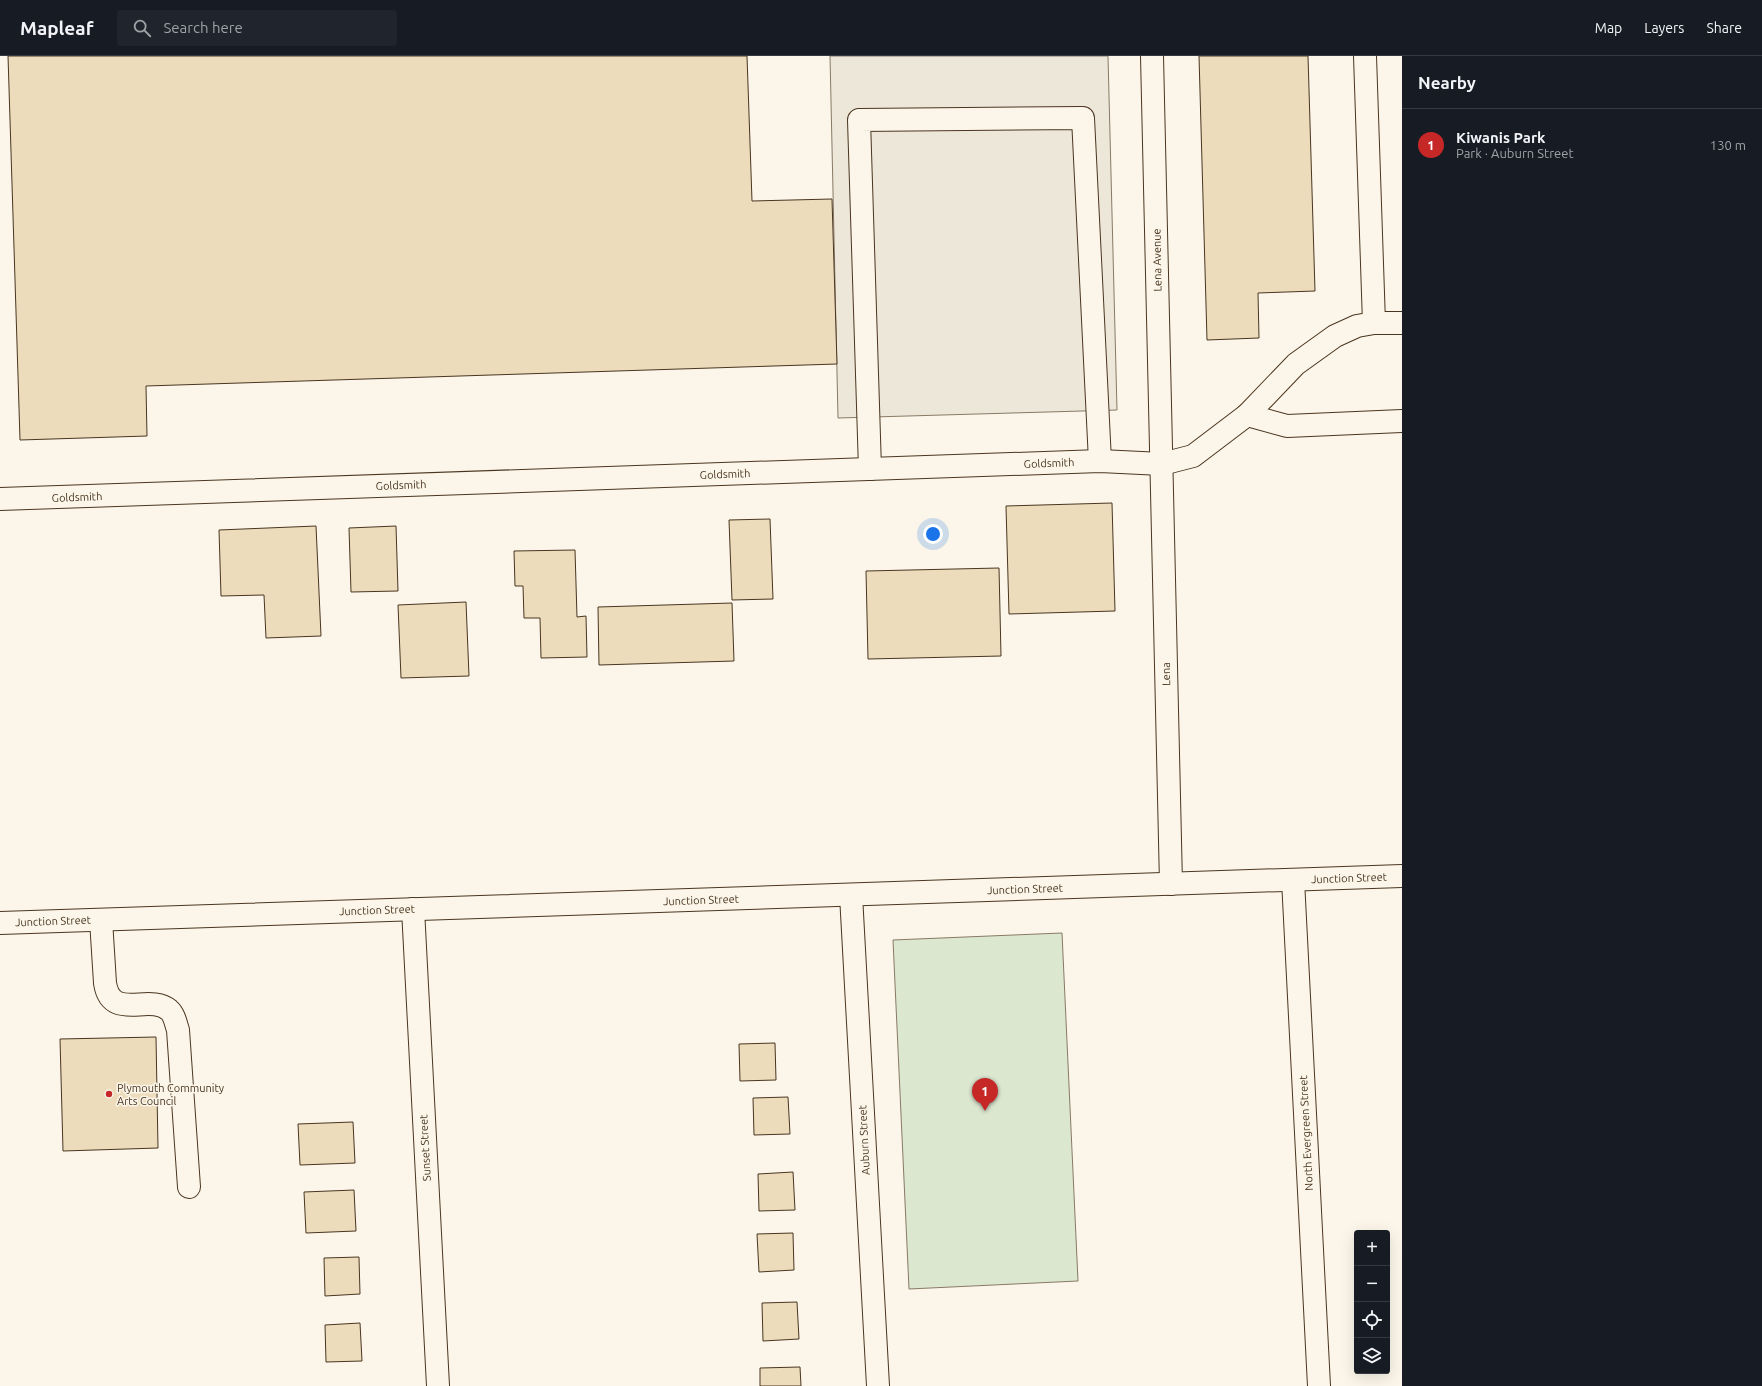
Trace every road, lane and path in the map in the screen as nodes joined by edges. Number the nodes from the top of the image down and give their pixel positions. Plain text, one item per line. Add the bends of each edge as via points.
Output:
1 (1152, 56) edge
2 (1365, 56) edge
3 (1374, 323) junction
4 (1402, 323) edge
5 (1247, 416) junction
6 (1402, 421) edge
7 (1100, 461) junction
8 (1162, 464) junction
9 (870, 470) junction
10 (0, 499) edge
11 (1402, 876) edge
12 (1293, 880) junction
13 (1171, 884) junction
14 (851, 895) junction
15 (413, 909) junction
16 (101, 920) junction
17 (0, 923) edge
18 (189, 1187) dead end
19 (438, 1386) edge
20 (878, 1386) edge
21 (1319, 1386) edge

1 - 8 street, Lena Avenue
2 - 3 street
3 - 4 street, Goldsmith
3 - 5 street, Goldsmith via 1351,328 1315,350 1296,364
5 - 6 street via 1287,426
5 - 8 street, Goldsmith via 1193,456
7 - 8 street, Goldsmith
7 - 9 street, Goldsmith
7 - 9 street via 1083,118 859,120
8 - 13 street, Lena
9 - 10 street, Goldsmith
11 - 12 street, Junction Street
12 - 13 street, Junction Street
12 - 21 street, North Evergreen Street
13 - 14 street, Junction Street
14 - 15 street, Junction Street
14 - 20 street, Auburn Street
15 - 16 street, Junction Street
15 - 19 street, Sunset Street
16 - 17 street, Junction Street
16 - 18 street via 106,992 112,1000 120,1004 155,1005 170,1010 178,1030

